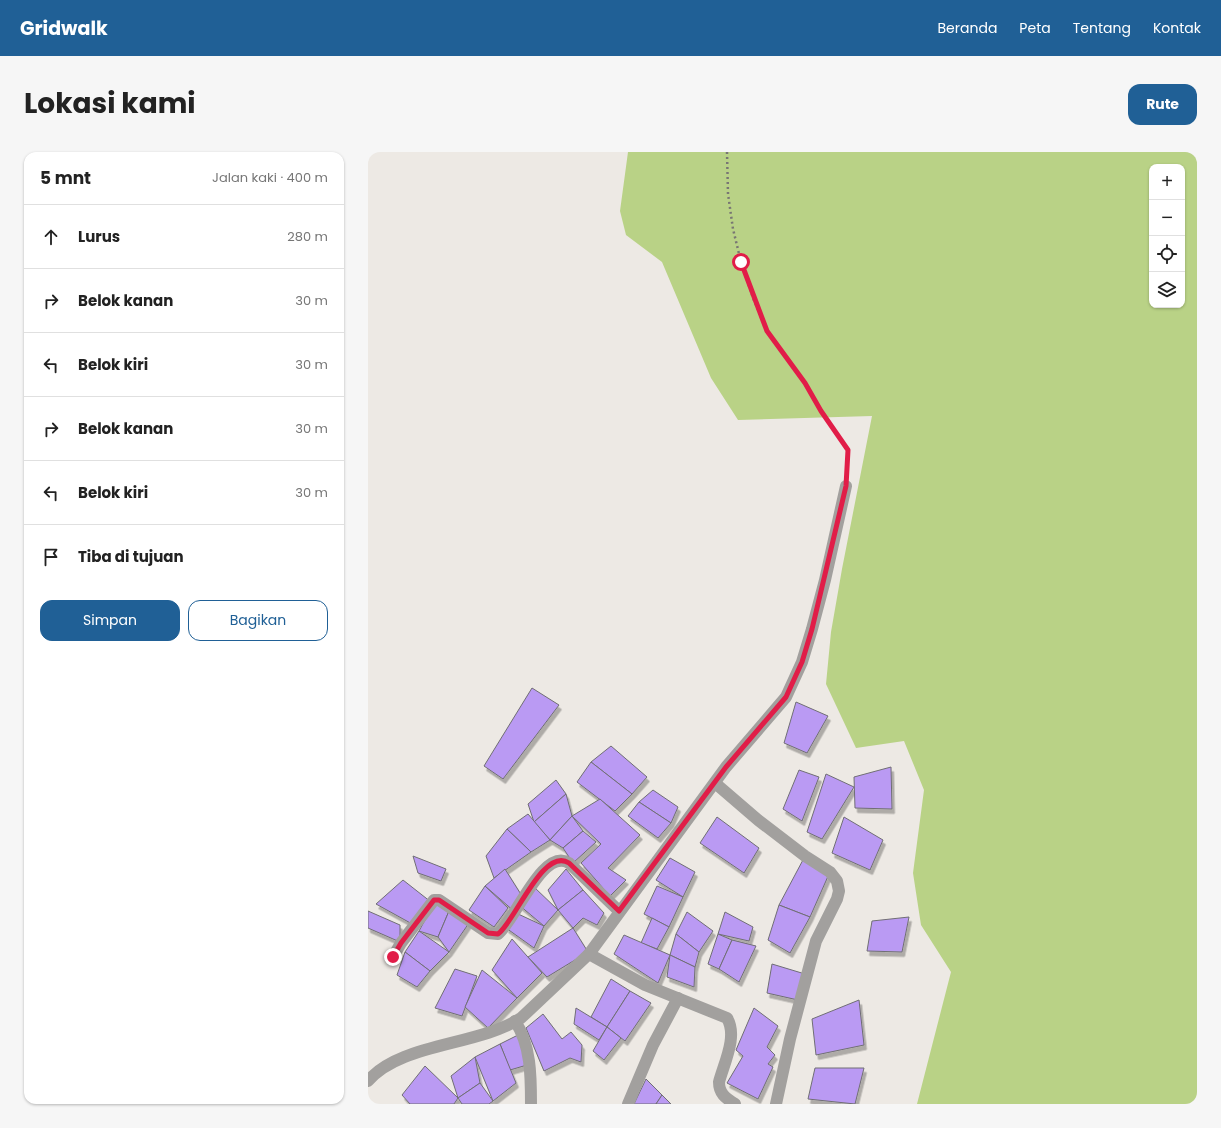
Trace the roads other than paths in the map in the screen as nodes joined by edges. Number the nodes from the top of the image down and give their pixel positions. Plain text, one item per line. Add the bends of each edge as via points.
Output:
1 (846, 486) road end
2 (715, 783) junction
3 (619, 911) junction
4 (589, 954) junction
5 (393, 957) dead end
6 (678, 998) junction
7 (515, 1021) junction
8 (368, 1081) edge
9 (531, 1104) edge
10 (628, 1104) edge
11 (735, 1104) edge
12 (776, 1104) edge

1 - 2 street via 812,629 794,681 777,710 746,743
2 - 3 street
2 - 12 street via 758,820 830,872 839,890 816,941
3 - 4 street
3 - 5 street via 569,863 561,859 556,860 534,881 510,921 498,934 488,933 439,900 434,900
4 - 6 street via 645,985
4 - 7 street via 536,1005
6 - 10 street via 653,1045
6 - 11 street via 721,1014 730,1023 731,1041 719,1088 722,1094
7 - 8 street via 492,1032 412,1055 384,1066
7 - 9 street via 523,1033 530,1064

